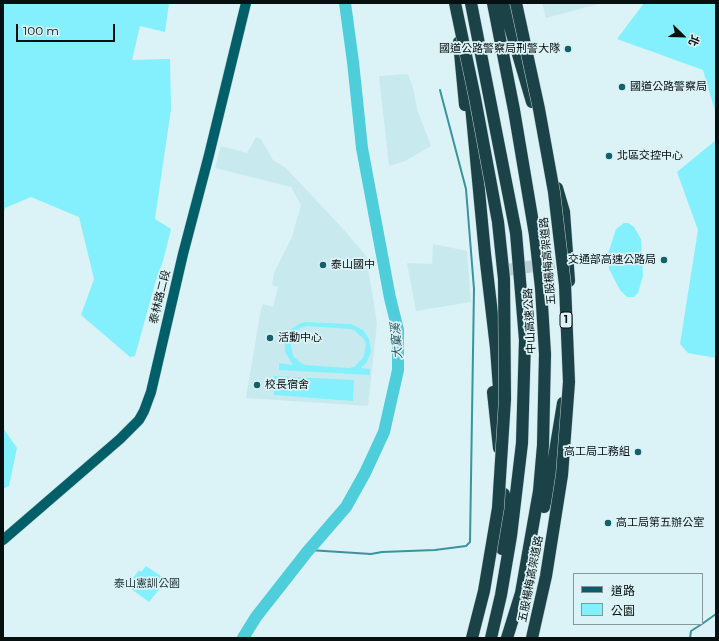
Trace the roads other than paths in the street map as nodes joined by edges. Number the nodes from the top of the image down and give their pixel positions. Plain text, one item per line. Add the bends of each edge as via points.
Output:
1 (246, 3) edge
2 (456, 3) edge
3 (471, 3) edge
4 (493, 3) edge
5 (503, 3) edge
6 (516, 3) edge
7 (569, 261) junction
8 (555, 263) tunnel mouth
9 (507, 270) tunnel mouth
10 (487, 272) junction
11 (504, 496) junction
12 (3, 540) edge
13 (498, 583) junction
14 (521, 593) junction
15 (472, 638) edge
16 (483, 638) edge
17 (490, 638) edge
18 (507, 638) edge
19 (532, 638) edge

1 - 12 main road, 泰林路二段 via 151,392 144,411 139,420 120,439
2 - 10 highway via 475,141
2 - 11 highway via 484,316
2 - 15 highway, bridge via 498,222 504,279 505,399 498,508 484,591
3 - 17 highway, 中山高速公路 via 516,233 525,340 522,443 512,528 501,595
4 - 14 highway, 中山高速公路 / 1 via 536,235 544,323 543,453 538,498
5 - 7 highway via 564,212
6 - 19 highway, 五股楊梅高架道路 / 1, bridge via 554,192 565,285 569,382 562,475 546,576
7 - 8 highway
7 - 14 highway via 567,376 549,488
9 - 10 highway
10 - 11 highway via 497,363
11 - 13 highway via 504,526
13 - 16 highway
13 - 17 highway
14 - 18 highway, 中山高速公路 / 1

